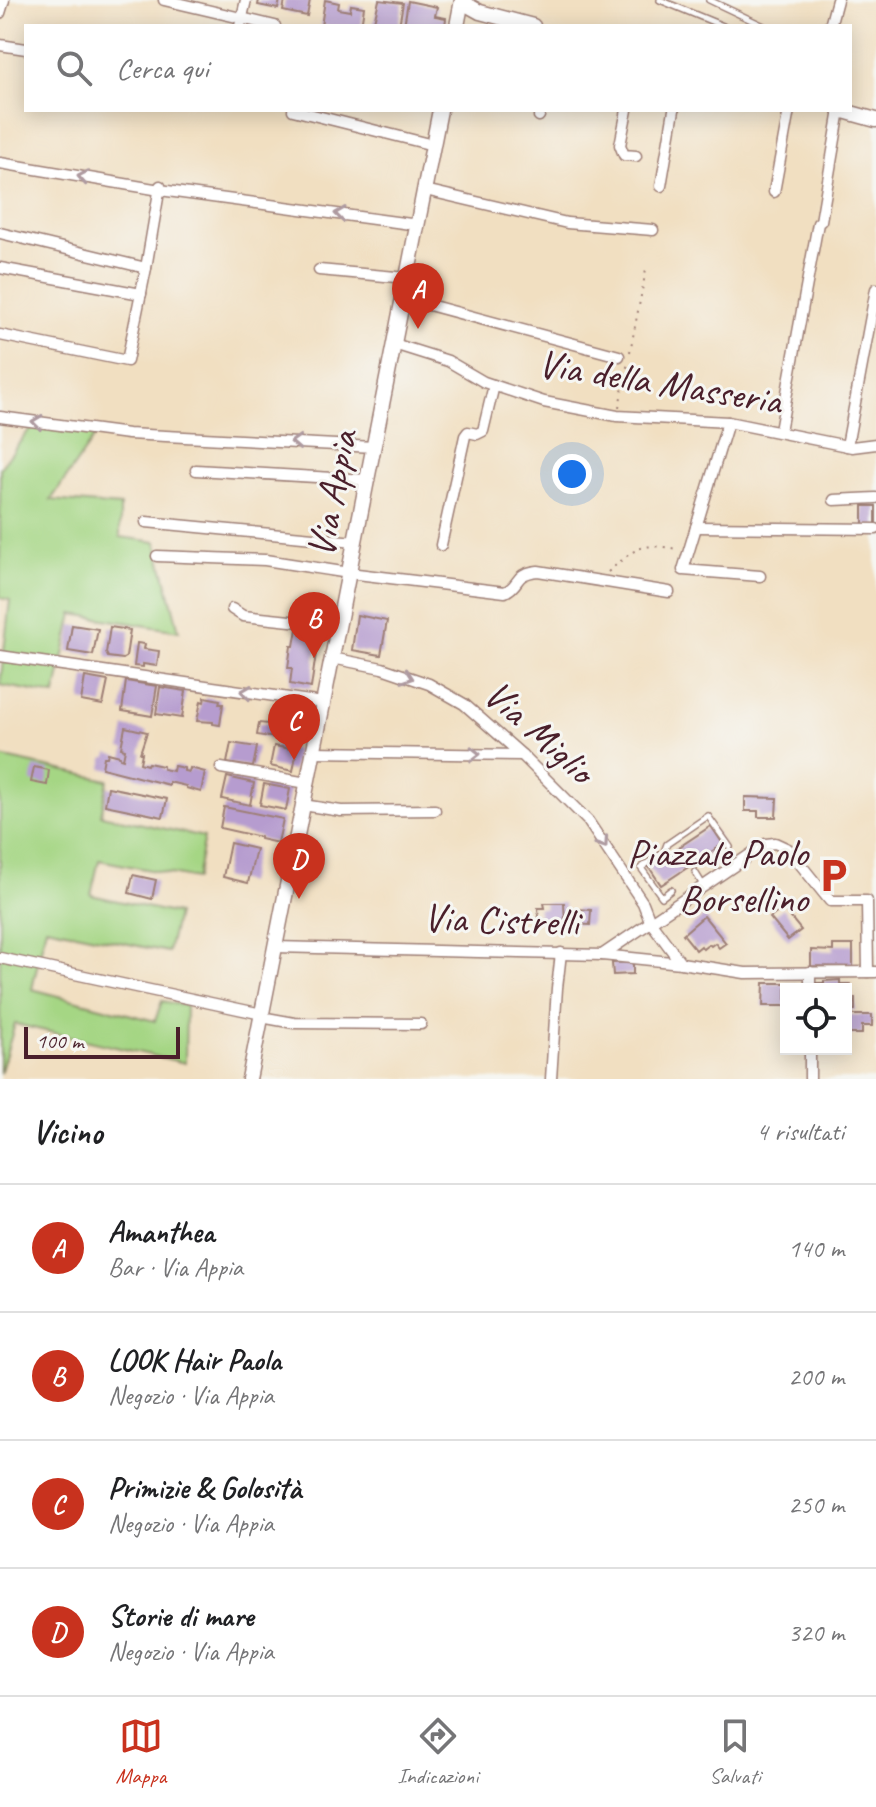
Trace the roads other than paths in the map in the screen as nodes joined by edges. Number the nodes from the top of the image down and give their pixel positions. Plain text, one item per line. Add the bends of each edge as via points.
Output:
1 (4, 0) edge
2 (164, 0) edge
3 (246, 0) edge
4 (660, 0) edge
5 (709, 0) edge
6 (837, 0) edge
7 (458, 1) edge
8 (0, 13) edge
9 (241, 22) edge
10 (457, 24) edge
11 (525, 24) edge
12 (718, 24) edge
13 (760, 24) edge
14 (831, 24) edge
15 (0, 45) edge
16 (24, 49) edge
17 (301, 112) edge
18 (440, 112) edge
19 (627, 112) edge
20 (674, 112) edge
21 (789, 112) edge
22 (840, 112) edge
23 (847, 112) edge
24 (876, 120) edge
25 (433, 145) junction
26 (636, 156) dead end
27 (0, 163) edge
28 (661, 186) dead end
29 (160, 188) junction
30 (425, 190) junction
31 (774, 192) dead end
32 (418, 225) junction
33 (653, 230) dead end
34 (0, 233) edge
35 (0, 268) edge
36 (146, 268) junction
37 (319, 270) dead end
38 (407, 278) junction
39 (876, 289) edge
40 (141, 294) junction
41 (403, 298) junction
42 (0, 335) edge
43 (394, 344) junction
44 (619, 356) dead end
45 (494, 385) junction
46 (0, 417) edge
47 (728, 422) junction
48 (780, 431) junction
49 (876, 444) edge
50 (847, 446) junction
51 (374, 447) junction
52 (196, 470) dead end
53 (367, 480) junction
54 (876, 498) edge
55 (834, 500) dead end
56 (146, 522) dead end
57 (696, 527) junction
58 (876, 529) edge
59 (355, 542) junction
60 (441, 545) dead end
61 (157, 556) dead end
62 (349, 573) junction
63 (760, 576) dead end
64 (669, 592) dead end
65 (232, 609) dead end
66 (338, 626) junction
67 (0, 656) edge
68 (332, 658) junction
69 (323, 703) junction
70 (313, 752) junction
71 (522, 755) junction
72 (221, 768) dead end
73 (307, 783) junction
74 (303, 805) junction
75 (435, 810) dead end
76 (730, 847) dead end
77 (695, 872) dead end
78 (703, 886) junction
79 (671, 890) dead end
80 (662, 897) junction
81 (667, 910) junction
82 (650, 921) junction
83 (275, 947) junction
84 (561, 953) junction
85 (602, 955) junction
86 (0, 958) edge
87 (681, 963) junction
88 (810, 972) junction
89 (872, 972) edge
90 (810, 983) edge
91 (261, 1016) junction
92 (421, 1024) dead end
93 (810, 1055) edge
94 (249, 1079) edge
95 (551, 1079) edge
96 (810, 1079) edge

1 - 8 street
2 - 9 street
3 - 9 street
4 - 12 lane
5 - 13 lane
6 - 14 street
7 - 10 main road
7 - 11 main road
15 - 16 street
17 - 25 street
18 - 25 main road, Via Appia
19 - 26 street via 620,145 624,155
20 - 28 street
21 - 31 street
22 - 48 street
23 - 24 main road
25 - 30 main road, Via Appia
29 -> 27 street
32 -> 29 street
29 - 36 street
30 - 32 main road, Via Appia
30 - 33 street via 567,223
32 - 38 main road, Via Appia
34 - 36 street
35 - 40 street
36 - 40 street
37 - 38 street
38 - 41 main road, Via Appia
39 - 50 street
40 - 42 street via 127,361
41 - 43 main road, Via Appia
41 - 44 street
43 - 45 street, Via della Masseria via 448,361
43 - 51 main road, Via Appia
45 - 47 street, Via della Masseria via 544,402 617,416
45 - 60 street via 483,431 465,436
51 -> 46 street via 128,434
47 - 48 street, Via della Masseria
47 - 57 street
48 - 50 street, Via della Masseria
49 - 50 street, Via della Masseria
51 - 53 main road, Via Appia
52 - 53 street
53 - 59 main road, Via Appia
54 - 55 street
56 - 59 street
57 - 58 street
57 - 63 street via 683,570
59 - 62 main road, Via Appia
61 - 62 street via 265,560
62 - 64 street via 505,592 518,577 538,571
62 - 66 main road, Via Appia
65 - 66 street via 243,616
66 - 68 main road, Via Appia
69 -> 67 street
68 - 69 main road, Via Appia
68 -> 71 street, Via Miglio via 429,684 464,704
69 - 70 main road, Via Appia
70 -> 71 street
70 - 73 main road, Via Appia
71 -> 82 street, Via Miglio via 588,821
72 - 73 street
73 - 74 main road, Via Appia
74 - 75 street via 341,811
74 - 83 main road, Via Appia
76 - 80 lane via 708,816 667,844 641,868
77 - 78 lane
78 - 81 street
78 - 89 street via 766,844 788,849 830,901 867,901
79 - 80 lane
80 - 81 lane
81 - 82 street
82 - 85 street
82 - 87 street, Via Miglio
83 - 84 street, Via Cistrelli
83 - 91 main road, Via Appia
84 - 85 street, Via Cistrelli
84 - 95 street
85 - 87 street, Via Cistrelli
86 - 91 street
87 - 88 street, Via Cistrelli via 745,973
88 - 89 street, Via Cistrelli
88 - 90 street
91 - 92 street via 294,1023
91 - 94 main road, Via Appia
93 - 96 street

